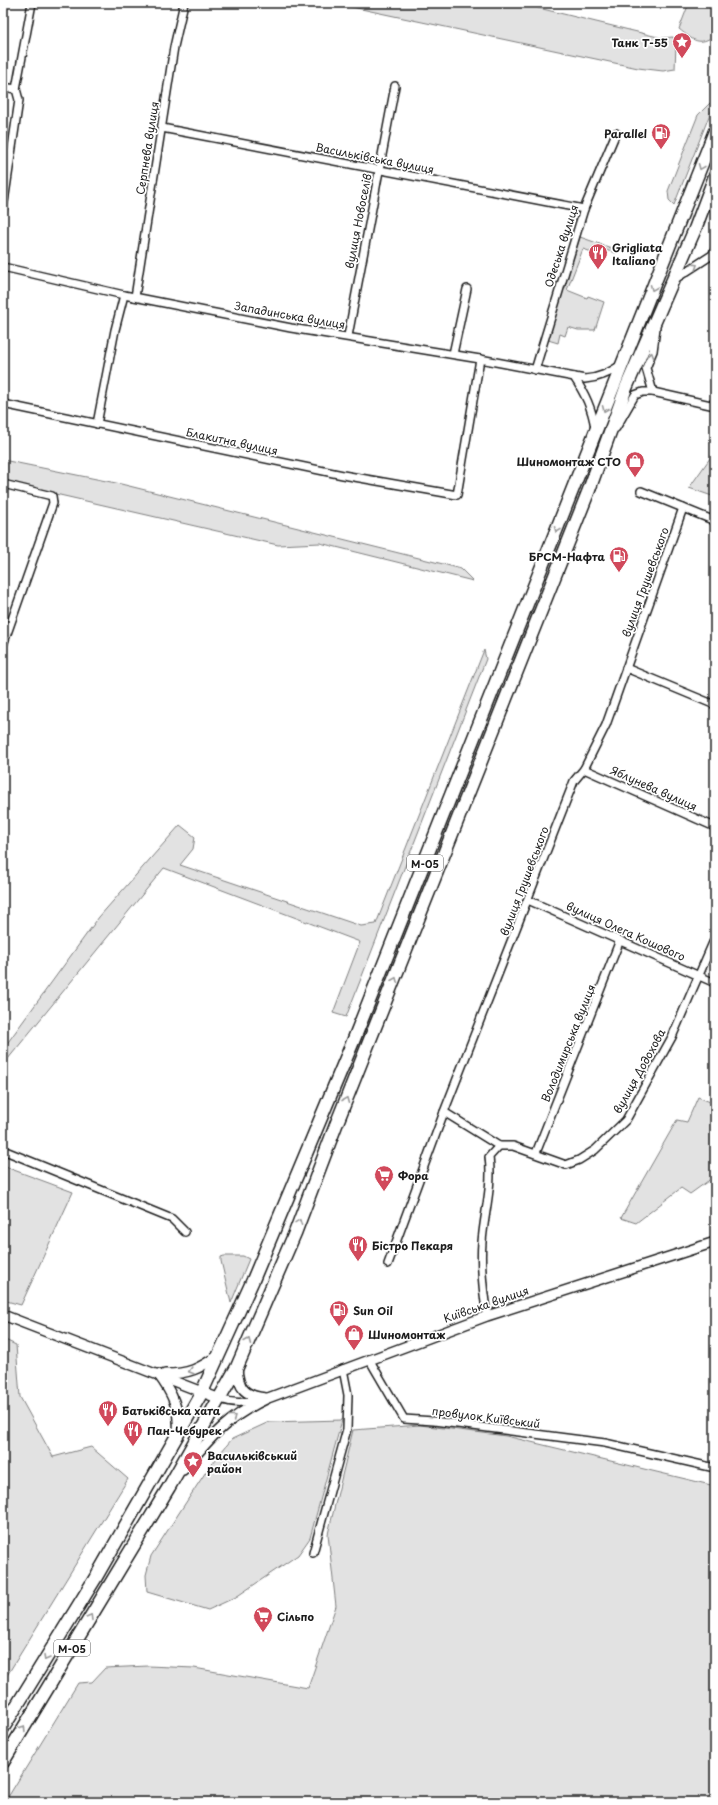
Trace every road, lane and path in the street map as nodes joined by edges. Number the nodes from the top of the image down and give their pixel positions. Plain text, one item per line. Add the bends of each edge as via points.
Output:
1 (32, 3) edge
2 (184, 3) edge
3 (395, 86) dead end
4 (3, 87) edge
5 (16, 89) junction
6 (162, 128) junction
7 (715, 131) edge
8 (616, 133) dead end
9 (379, 170) junction
10 (714, 183) edge
11 (4, 192) edge
12 (3, 209) edge
13 (584, 209) junction
14 (715, 250) edge
15 (3, 267) edge
16 (673, 280) junction
17 (467, 289) dead end
18 (124, 295) junction
19 (135, 297) junction
20 (658, 315) junction
21 (348, 336) junction
22 (453, 354) junction
23 (480, 359) junction
24 (623, 364) junction
25 (535, 370) junction
26 (574, 377) junction
27 (652, 392) junction
28 (3, 404) edge
29 (715, 406) edge
30 (97, 424) junction
31 (596, 433) junction
32 (607, 441) junction
33 (3, 484) edge
34 (641, 492) dead end
35 (683, 508) junction
36 (715, 521) edge
37 (3, 646) edge
38 (626, 668) junction
39 (715, 705) edge
40 (584, 769) junction
41 (715, 827) edge
42 (528, 900) junction
43 (715, 938) edge
44 (620, 940) junction
45 (699, 975) junction
46 (715, 983) edge
47 (444, 1112) junction
48 (499, 1146) junction
49 (3, 1150) edge
50 (536, 1153) junction
51 (185, 1232) dead end
52 (715, 1242) edge
53 (388, 1264) dead end
54 (3, 1315) edge
55 (487, 1316) junction
56 (220, 1355) junction
57 (369, 1359) junction
58 (237, 1367) junction
59 (343, 1369) junction
60 (158, 1374) junction
61 (202, 1392) junction
62 (268, 1398) junction
63 (220, 1399) junction
64 (178, 1433) junction
65 (715, 1468) edge
66 (169, 1487) junction
67 (313, 1553) dead end
68 (3, 1728) edge
69 (3, 1762) edge

1 - 5 street
2 - 6 street, Серпнева вулиця via 174,47
3 - 9 street, вулиця Новоселів
4 - 5 street
5 - 11 street via 19,100
6 - 9 street, Васильківська вулиця
6 - 19 street, Серпнева вулиця
7 -> 24 highway, М-05
8 - 13 street, Одеська вулиця
9 - 13 street, Васильківська вулиця
9 - 21 street, вулиця Новоселів
10 - 16 highway, М-05
11 - 12 street
13 - 25 street, Одеська вулиця
16 -> 14 street via 712,255
15 - 18 street, Западинська вулиця
16 - 20 highway, М-05
17 - 22 street
18 - 19 street, Западинська вулиця
18 - 30 street
19 - 21 street, Западинська вулиця via 291,328
27 -> 20 street via 646,368 653,351
20 - 32 highway, М-05 via 626,388
21 - 22 street, Западинська вулиця
22 - 23 street, Западинська вулиця
23 - 25 street, Западинська вулиця
23 - 30 street, Блакитна вулиця via 457,495 343,475
24 - 26 street, Западинська вулиця via 595,378
24 -> 31 highway, М-05
25 - 26 street, Западинська вулиця
26 - 31 street via 589,402
27 - 29 street
27 - 32 street via 635,395
28 - 30 street, Блакитна вулиця
31 -> 56 highway, М-05 via 321,1122
58 -> 32 highway, М-05 via 295,1232
33 - 37 street via 52,496 52,503
34 - 35 street
35 - 36 street
35 - 38 street, вулиця Грушевського
38 - 39 street
38 - 40 street, вулиця Грушевського via 606,725
40 - 41 street, Яблунева вулиця
40 - 42 street, вулиця Грушевського via 574,781
42 - 44 street, вулиця Олега Кошового
42 - 47 street, вулиця Грушевського
43 - 45 street, вулиця Додохова
44 - 45 street, вулиця Олега Кошового
44 - 50 street, Володимирська вулиця
45 - 46 street, вулиця Олега Кошового
45 - 50 street, вулиця Додохова via 672,1037 626,1120 595,1150 566,1165
47 - 48 street
47 - 53 street, вулиця Грушевського
48 - 50 street, вулиця Додохова via 513,1146
48 - 55 street via 489,1158 491,1173 482,1243 482,1286
49 - 51 street via 172,1219
52 - 55 street, Київська вулиця
54 - 60 street
55 - 57 street, Київська вулиця
56 -> 60 street via 188,1373
56 - 61 highway, М-05
57 - 59 street, Київська вулиця
57 - 65 street, провулок Київський via 404,1420 434,1421 605,1443
58 - 62 street via 239,1381 245,1393 253,1397
58 - 63 highway, М-05
59 - 62 street, Київська вулиця
59 - 67 street via 348,1395 347,1429
60 - 61 street
60 - 64 street via 176,1402
61 - 63 street
61 - 64 highway, М-05
62 - 63 street via 243,1403
66 -> 62 street, Київська вулиця via 212,1436 233,1417
63 - 66 highway, М-05
64 -> 68 highway, М-05 via 96,1577
69 -> 66 highway, М-05

